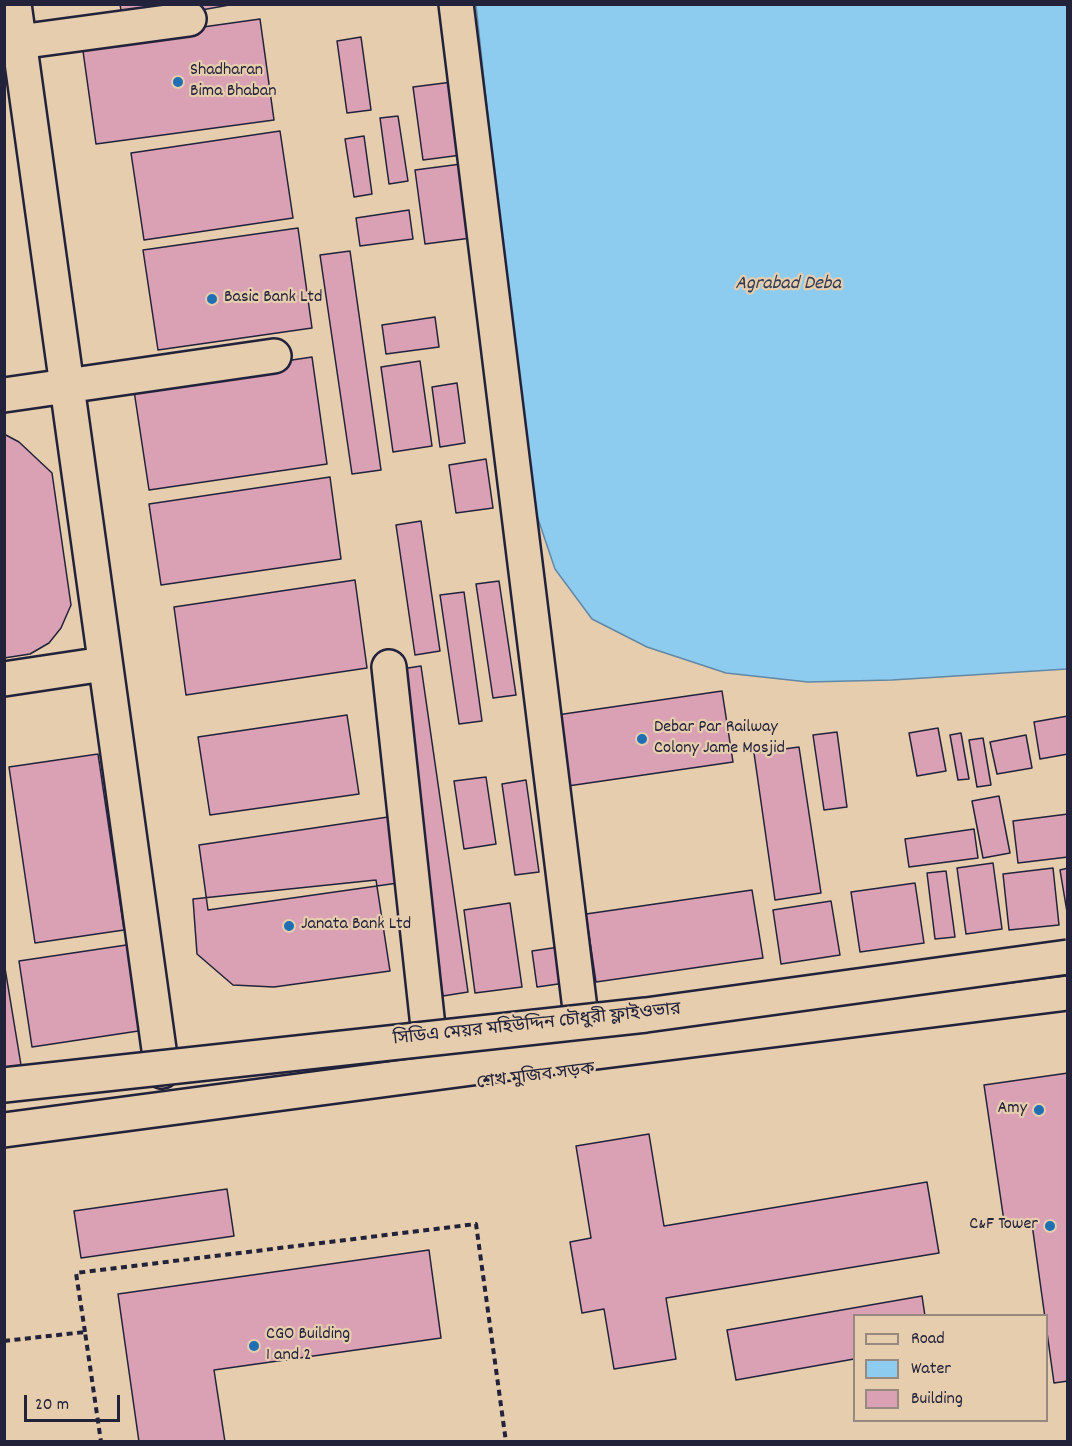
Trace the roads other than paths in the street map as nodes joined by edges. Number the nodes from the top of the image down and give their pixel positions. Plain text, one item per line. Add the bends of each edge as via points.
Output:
1 (14, 4) edge
2 (456, 4) edge
3 (189, 19) dead end
4 (19, 42) junction
5 (273, 356) dead end
6 (65, 386) junction
7 (4, 395) edge
8 (104, 664) junction
9 (389, 666) dead end
10 (4, 679) edge
11 (1068, 958) edge
12 (1068, 993) edge
13 (1068, 1011) edge
14 (581, 1017) junction
15 (429, 1036) junction
16 (162, 1071) junction
17 (4, 1085) edge
18 (4, 1090) edge
19 (4, 1130) edge
20 (4, 1145) edge

1 - 4 main road
2 - 14 main road
3 - 4 main road
4 - 6 main road
5 - 6 main road
6 - 7 main road
6 - 8 main road
8 - 10 main road
8 - 16 main road
9 - 15 main road
11 - 14 main road
11 - 17 main road, সিডিএ মেয়র মহিউদ্দিন চৌধুরী ফ্লাইওভার, bridge via 646,1015
12 - 19 main road
13 - 20 main road, শেখ মুজিব সড়ক
14 - 15 main road
15 - 16 main road
16 - 18 main road

